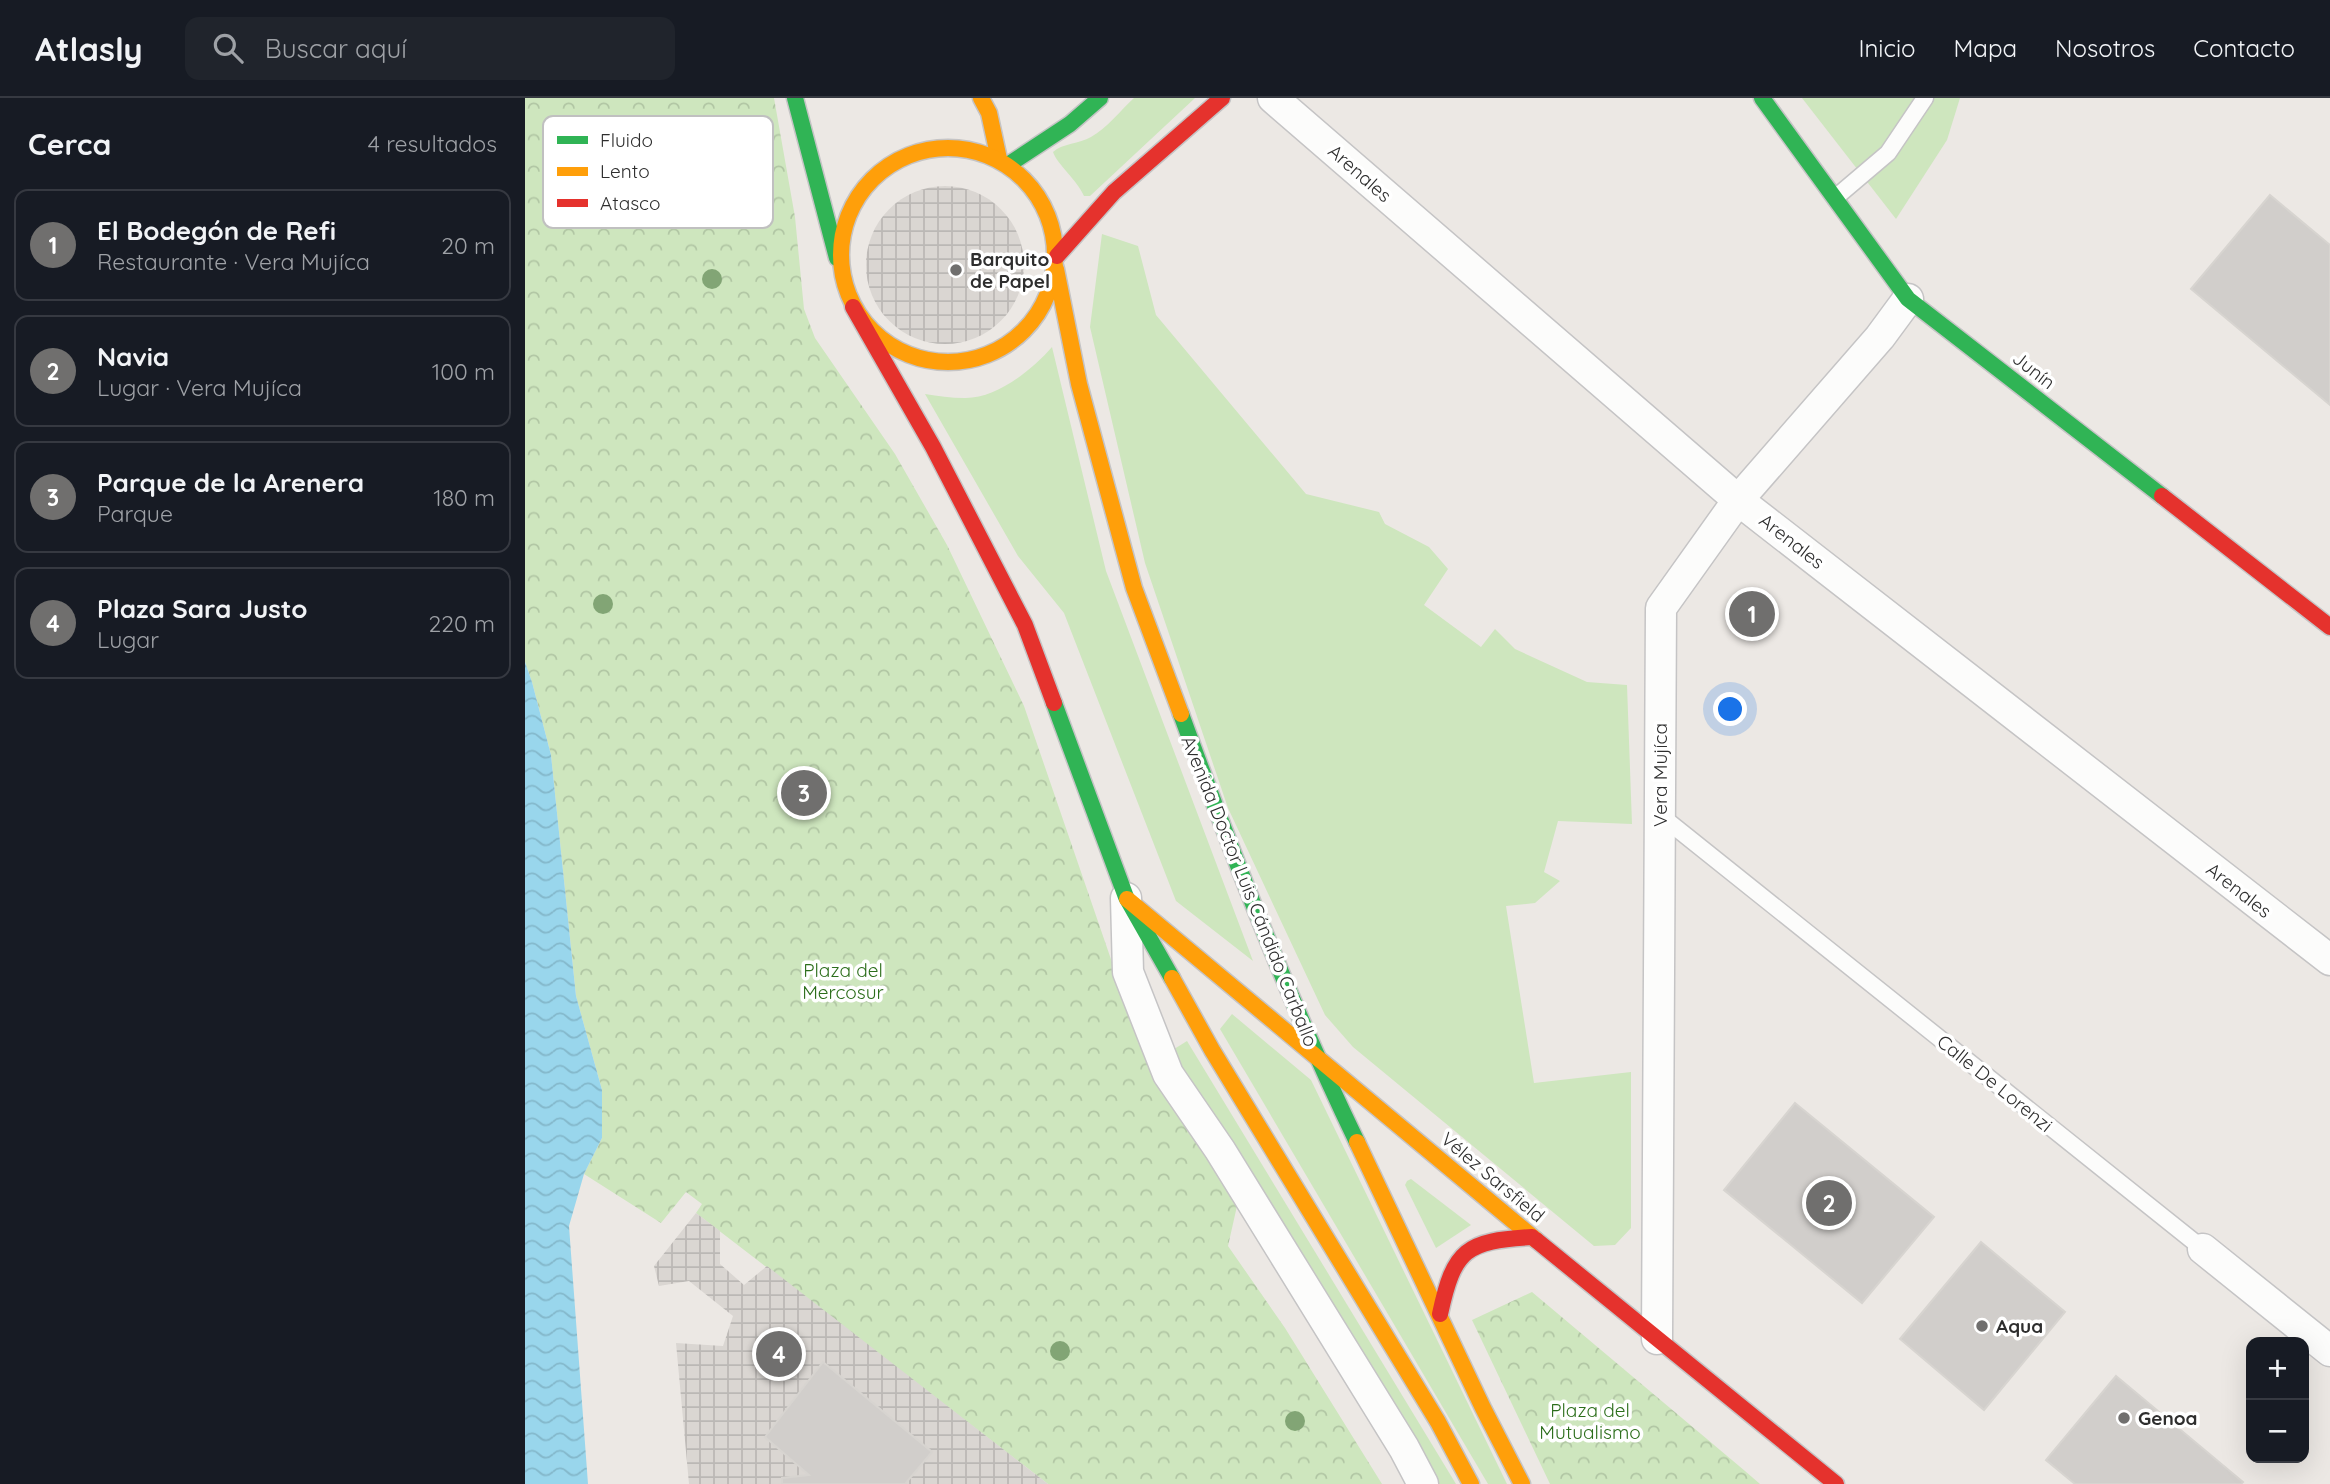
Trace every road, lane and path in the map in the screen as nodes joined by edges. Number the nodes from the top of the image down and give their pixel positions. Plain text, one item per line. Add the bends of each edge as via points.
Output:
1 (795, 98) edge
2 (981, 98) edge
3 (1100, 98) edge
4 (1222, 98) edge
5 (1273, 98) edge
6 (1762, 98) edge
7 (1925, 98) edge
8 (1003, 162) junction
9 (1835, 198) junction
10 (1056, 262) junction
11 (841, 274) junction
12 (1908, 299) junction
13 (853, 307) junction
14 (1738, 500) junction
15 (2330, 627) edge
16 (1660, 815) junction
17 (1126, 898) junction
18 (2330, 960) edge
19 (1316, 1058) junction
20 (1532, 1237) junction
21 (2203, 1250) joint
22 (1440, 1314) junction
23 (1657, 1339) junction
24 (2330, 1351) edge
25 (1423, 1484) edge
26 (1471, 1484) edge
27 (1522, 1484) edge
28 (1836, 1484) edge

1 - 11 main road
2 - 8 main road
3 - 8 main road via 1070,124
4 - 10 main road via 1114,192
5 - 14 street, Arenales
6 - 9 main road, Junín
7 - 9 lane via 1888,153
8 - 10 main road via 1034,189 1051,221
8 - 11 main road via 961,147 921,150 884,167 857,196 842,233
9 - 12 main road, Junín
10 - 13 main road via 1035,317 1020,336 975,359 949,363 911,357 878,337
10 - 19 main road, Avenida Doctor Luis Cándido Carballo via 1079,384 1134,588 1235,861
11 - 13 main road
12 - 14 street, Vera Mujíca
12 - 15 main road, Junín
13 - 17 main road via 933,447 1025,625
14 - 16 street, Vera Mujíca via 1661,608
14 - 18 street, Arenales
16 - 21 lane, Calle De Lorenzi
16 - 23 street, Vera Mujíca
17 - 19 main road, Vélez Sarsfield
17 - 25 street via 1128,972 1168,1074 1220,1150
17 - 26 main road
19 - 20 main road, Vélez Sarsfield
19 - 22 main road, Avenida Doctor Luis Cándido Carballo
20 - 22 main road via 1493,1240 1469,1251 1451,1271
20 - 23 main road, Vélez Sarsfield
21 - 24 street, Calle De Lorenzi
22 - 27 main road, Avenida Doctor Luis Cándido Carballo
23 - 28 main road, Vélez Sarsfield

